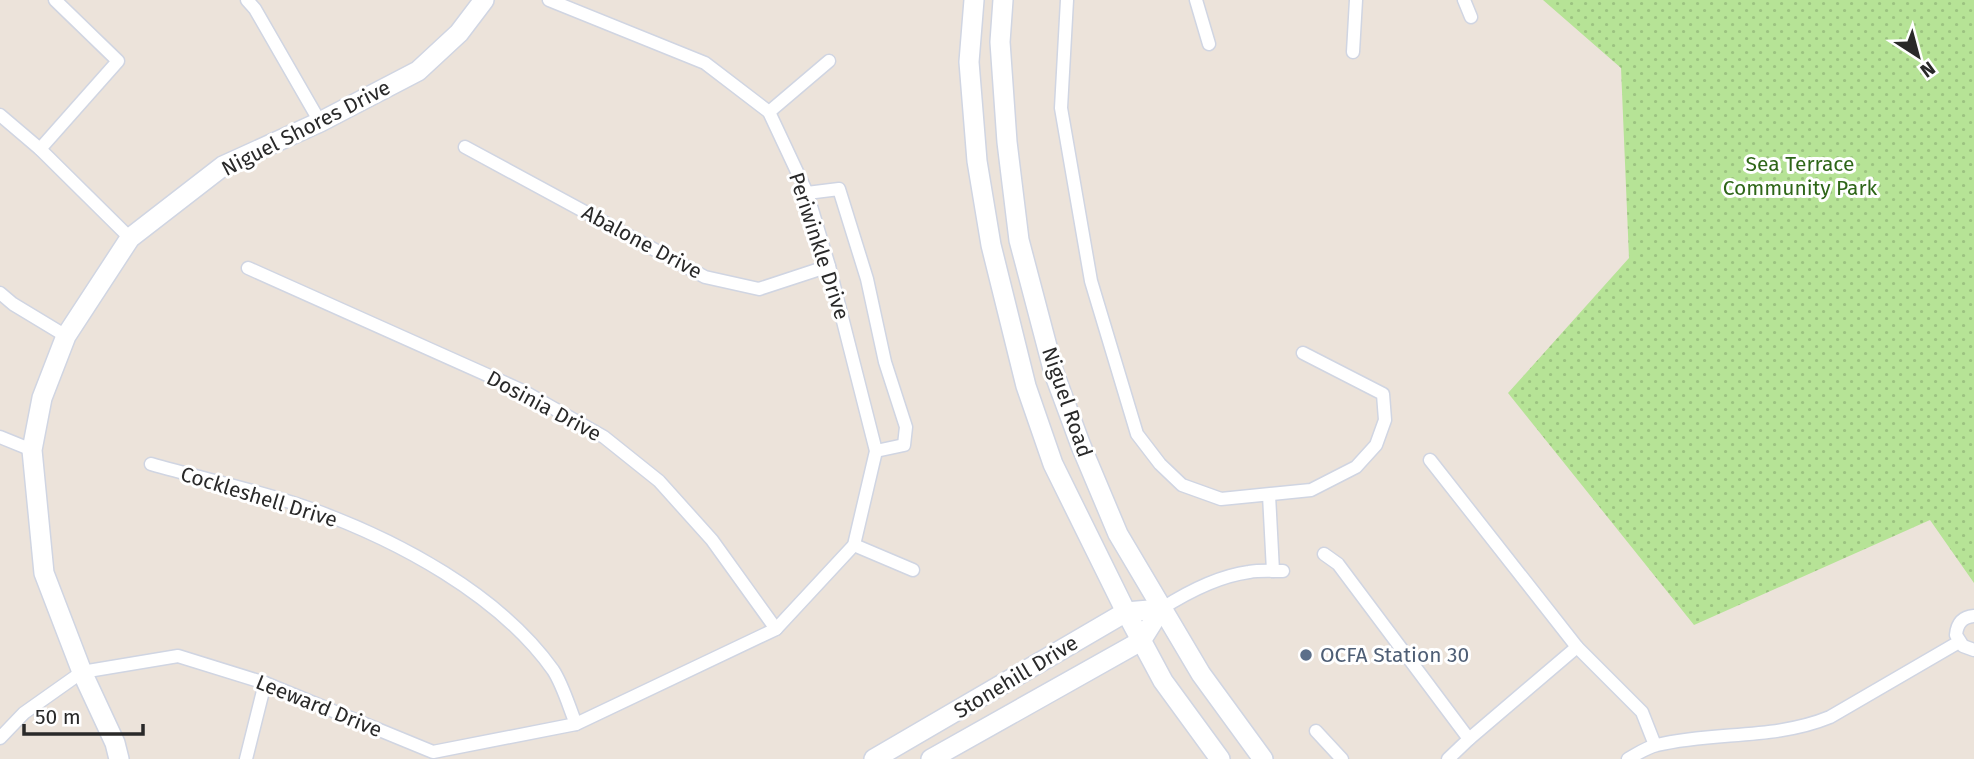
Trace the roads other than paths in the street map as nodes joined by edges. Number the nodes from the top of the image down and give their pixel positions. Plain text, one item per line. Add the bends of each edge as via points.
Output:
1 (55, 0) edge
2 (247, 0) edge
3 (484, 0) edge
4 (549, 0) edge
5 (974, 0) edge
6 (1003, 0) edge
7 (1067, 0) edge
8 (1196, 0) edge
9 (1356, 0) edge
10 (1464, 0) edge
11 (1471, 17) dead end
12 (1209, 44) dead end
13 (1353, 52) dead end
14 (829, 61) dead end
15 (769, 112) junction
16 (0, 115) edge
17 (320, 122) junction
18 (465, 147) dead end
19 (40, 149) junction
20 (807, 193) junction
21 (130, 238) junction
22 (829, 266) junction
23 (248, 268) dead end
24 (0, 293) edge
25 (66, 336) junction
26 (1303, 352) dead end
27 (0, 437) edge
28 (32, 450) junction
29 (876, 451) junction
30 (1430, 460) dead end
31 (152, 464) dead end
32 (1269, 495) junction
33 (854, 545) junction
34 (1324, 554) dead end
35 (913, 570) dead end
36 (1161, 609) junction
37 (1126, 612) junction
38 (1974, 616) edge
39 (776, 629) junction
40 (1141, 640) junction
41 (1958, 642) junction
42 (1577, 646) junction
43 (1974, 650) edge
44 (82, 672) junction
45 (265, 683) junction
46 (576, 724) junction
47 (1316, 731) dead end
48 (0, 738) edge
49 (1469, 739) junction
50 (1655, 745) junction
51 (433, 755) edge
52 (119, 759) edge
53 (246, 759) edge
54 (874, 759) edge
55 (931, 759) edge
56 (1220, 759) edge
57 (1263, 759) edge
58 (1342, 759) edge
59 (1448, 759) edge
60 (1628, 759) edge

1 - 19 street via 118,61
2 - 17 street
3 - 17 main road, Niguel Shores Drive via 459,33 418,71
4 - 15 street, Periwinkle Drive via 705,63
5 - 37 main road, Niguel Road via 970,62 977,161 991,245 1026,386 1053,464
6 - 36 main road, Niguel Road via 1000,42 1019,240 1054,373 1081,446 1118,534
7 - 32 street via 1061,108 1091,281 1137,434 1182,485 1221,499
8 - 12 street
9 - 13 street
10 - 11 street
14 - 15 street
15 - 20 street, Periwinkle Drive
16 - 19 street
17 - 21 main road, Niguel Shores Drive via 223,166
18 - 22 street, Abalone Drive via 705,277 759,289
19 - 21 street
20 - 22 street, Periwinkle Drive
20 - 29 street via 839,189 867,279 885,362 906,427 904,445
21 - 25 main road, Niguel Shores Drive
22 - 29 street, Periwinkle Drive
23 - 39 street, Dosinia Drive via 523,391 604,438 659,481 712,540
24 - 25 street
25 - 28 main road, Niguel Shores Drive via 42,398
26 - 32 street via 1382,394 1385,420 1376,445 1356,467 1311,490
27 - 28 street
28 - 44 main road, Niguel Shores Drive via 44,573
29 - 33 street, Periwinkle Drive
30 - 42 street
31 - 46 street, Cockleshell Drive via 311,509 447,573 512,624 554,671
32 - 36 street, Stonehill Drive via 1278,571 1228,578
33 - 35 street
33 - 39 street, Leeward Drive
34 - 49 street via 1338,564
36 - 37 main road, Stonehill Drive
36 - 40 main road, Stonehill Drive
36 - 57 main road, Niguel Road via 1200,674
37 - 40 main road, Niguel Road
37 - 54 main road, Stonehill Drive
38 - 41 street via 1960,622
39 - 46 street, Leeward Drive
40 - 55 main road, Stonehill Drive
40 - 56 main road, Niguel Road via 1163,681
41 - 43 street
41 - 50 street via 1808,726
42 - 49 street
42 - 50 street via 1643,712
44 - 45 street, Leeward Drive via 178,656
44 - 48 street, Leeward Drive via 24,713
44 - 52 main road, Niguel Shores Drive
45 - 51 street, Leeward Drive
45 - 53 street
46 - 51 street, Leeward Drive
47 - 58 street
49 - 59 street
50 - 60 street

